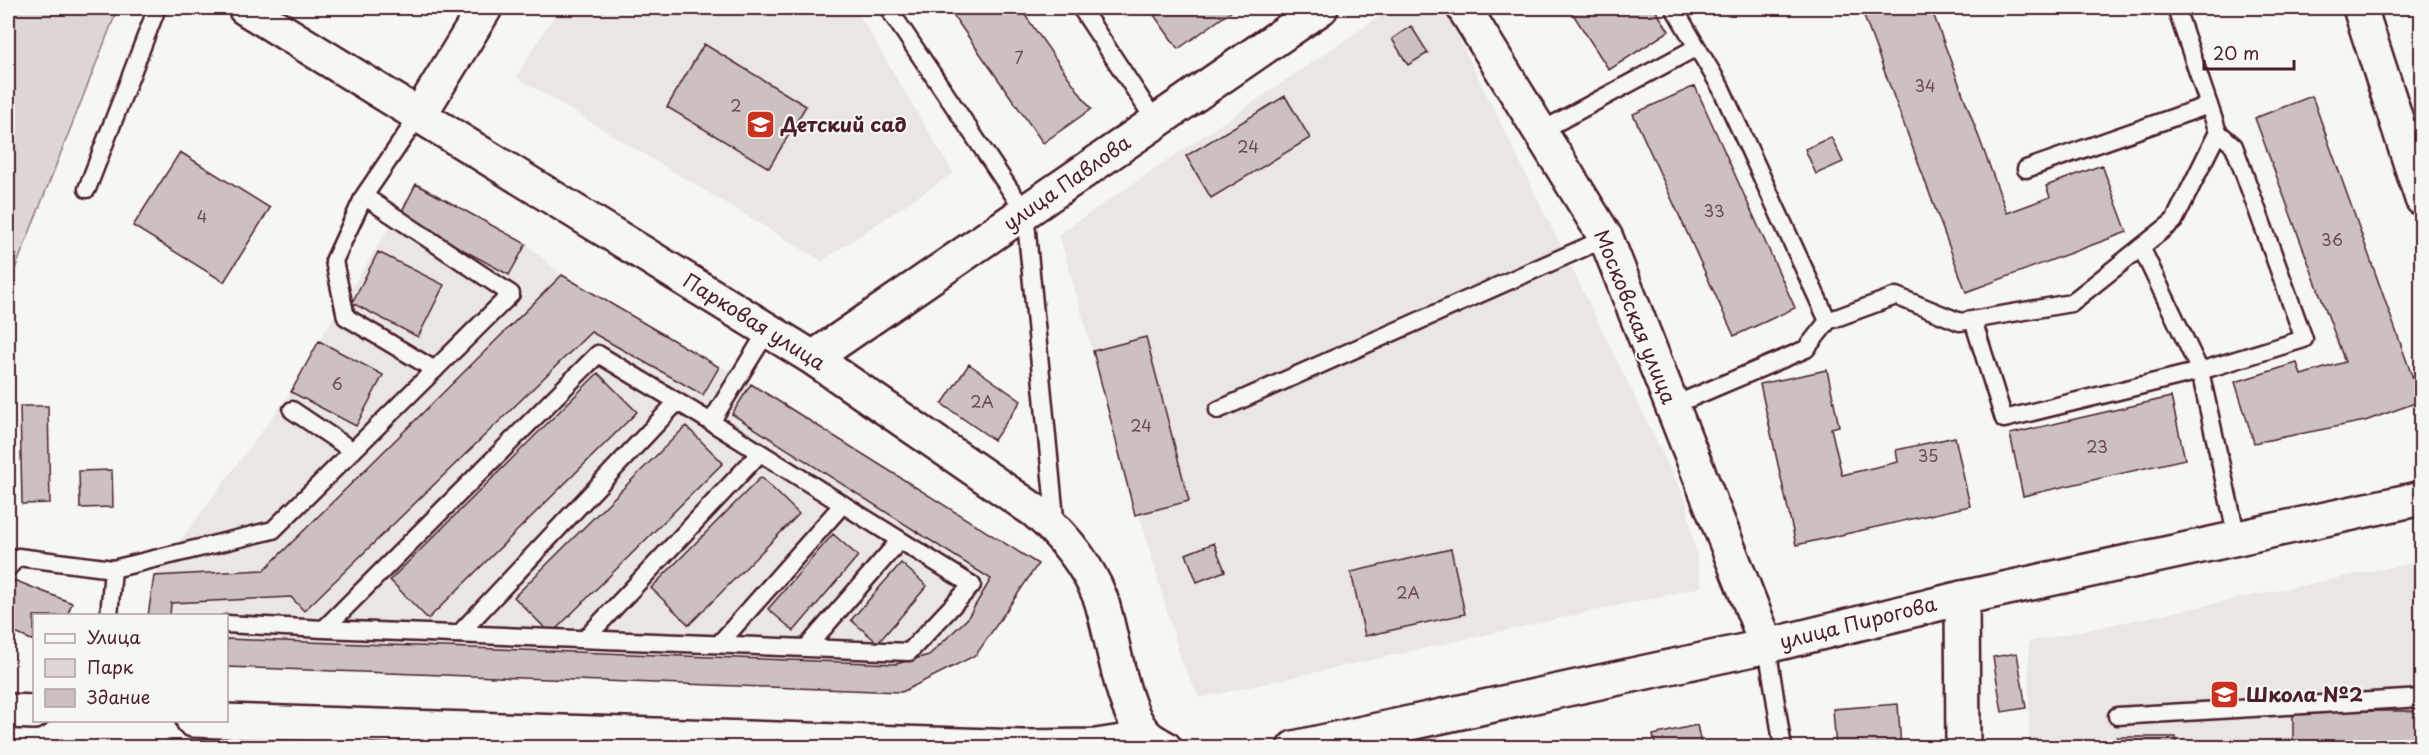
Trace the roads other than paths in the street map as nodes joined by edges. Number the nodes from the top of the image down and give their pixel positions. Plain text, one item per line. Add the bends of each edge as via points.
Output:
1 (158, 8) edge
2 (245, 8) edge
3 (485, 8) edge
4 (888, 8) edge
5 (1081, 8) edge
6 (1321, 8) edge
7 (1464, 8) edge
8 (1674, 8) edge
9 (2176, 8) edge
10 (2360, 8) edge
11 (1697, 47) junction
12 (2210, 105) junction
13 (420, 114) junction
14 (1156, 122) junction
15 (1541, 131) junction
16 (2218, 132) junction
17 (2026, 170) dead end
18 (87, 189) dead end
19 (364, 196) junction
20 (2421, 199) edge
21 (1025, 212) junction
22 (1606, 238) junction
23 (2141, 247) junction
24 (1972, 320) junction
25 (1828, 321) junction
26 (768, 330) junction
27 (813, 358) junction
28 (435, 370) junction
29 (2200, 371) junction
30 (677, 402) junction
31 (1672, 406) junction
32 (292, 410) dead end
33 (1218, 410) dead end
34 (711, 422) junction
35 (353, 451) junction
36 (760, 453) junction
37 (2421, 498) edge
38 (843, 504) junction
39 (1056, 529) junction
40 (2237, 538) junction
41 (900, 540) junction
42 (8, 568) edge
43 (113, 570) junction
44 (1962, 598) junction
45 (109, 614) edge
46 (228, 624) edge
47 (324, 629) junction
48 (459, 634) junction
49 (585, 639) junction
50 (719, 644) junction
51 (1767, 645) junction
52 (806, 648) junction
53 (2421, 698) edge
54 (8, 711) edge
55 (33, 712) edge
56 (2117, 717) dead end
57 (201, 722) edge
58 (258, 736) edge
59 (1157, 743) edge
60 (1022, 747) edge
61 (1294, 747) edge
62 (1783, 747) edge
63 (1963, 747) edge

1 - 18 lane
2 - 13 street, Парковая улица
3 - 13 street
4 - 21 lane
5 - 14 lane
6 - 14 street, улица Павлова
7 - 15 street, Московская улица
8 - 11 lane
9 - 12 lane
10 - 20 street
11 - 15 lane
11 - 25 lane via 1721,88
12 - 16 lane
12 - 17 lane
13 - 19 lane
13 - 26 street, Парковая улица
14 - 21 street, улица Павлова
15 - 22 street, Московская улица
16 - 23 lane via 2174,221
16 - 29 lane via 2234,146 2304,339
19 - 28 lane via 334,261 346,317
19 - 28 lane via 511,294
21 - 27 street, улица Павлова
21 - 39 lane
22 - 31 street, Московская улица
22 - 33 lane
23 - 24 lane via 2071,303
23 - 29 lane
24 - 25 lane via 1960,322 1896,296
24 - 29 lane via 2004,419
25 - 31 lane via 1806,349
26 - 27 street, Парковая улица
26 - 34 lane
27 - 39 street, Парковая улица
28 - 35 lane
29 - 40 lane
30 - 34 lane
30 - 47 lane via 597,354
30 - 48 lane
31 - 51 street, Московская улица
32 - 35 lane
34 - 36 lane
35 - 43 lane via 273,530
36 - 38 lane
36 - 49 lane
37 - 40 street, улица Пирогова
38 - 41 lane
38 - 50 lane
39 - 59 street, Парковая улица via 1078,556 1100,597 1132,714
40 - 44 street, улица Пирогова
41 - 52 lane
41 - 52 lane via 972,585 909,652
42 - 43 lane via 18,557
43 - 45 lane
44 - 51 street, улица Пирогова
44 - 63 street
46 - 47 lane
47 - 48 lane
48 - 49 lane
49 - 50 lane
50 - 52 lane
51 - 61 street, улица Пирогова
51 - 62 lane
53 - 56 lane
54 - 55 street
57 - 58 street
58 - 60 street
59 - 60 street

